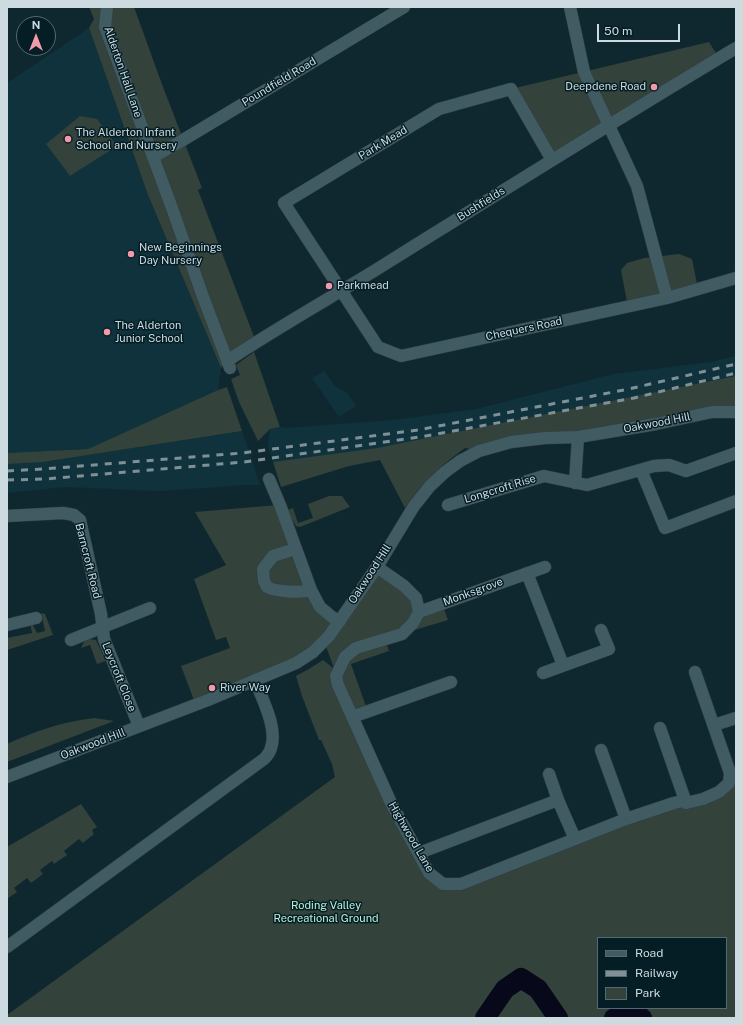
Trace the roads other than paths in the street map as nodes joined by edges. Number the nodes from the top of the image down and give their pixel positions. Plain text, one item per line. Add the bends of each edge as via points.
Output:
1 (107, 7) edge
2 (404, 7) edge
3 (570, 7) edge
4 (736, 48) edge
5 (608, 125) junction
6 (153, 157) junction
7 (552, 160) junction
8 (736, 278) edge
9 (341, 291) junction
10 (667, 298) junction
11 (229, 365) joint
12 (736, 412) edge
13 (578, 437) junction
14 (736, 454) edge
15 (641, 470) junction
16 (268, 479) dead end
17 (575, 483) junction
18 (736, 501) edge
19 (448, 505) dead end
20 (7, 516) edge
21 (295, 548) junction
22 (377, 566) junction
23 (545, 566) dead end
24 (527, 573) junction
25 (311, 590) junction
26 (150, 608) dead end
27 (419, 612) junction
28 (36, 618) dead end
29 (340, 621) junction
30 (7, 625) edge
31 (103, 628) junction
32 (601, 630) dead end
33 (71, 640) dead end
34 (563, 665) junction
35 (695, 672) dead end
36 (544, 673) dead end
37 (255, 680) junction
38 (451, 682) dead end
39 (352, 717) junction
40 (736, 718) edge
41 (714, 725) junction
42 (139, 726) junction
43 (660, 728) dead end
44 (601, 750) dead end
45 (733, 772) edge
46 (549, 774) dead end
47 (7, 777) edge
48 (558, 800) junction
49 (686, 803) junction
50 (626, 819) junction
51 (575, 839) junction
52 (419, 854) junction
53 (7, 947) edge

1 - 6 street, Alderton Hall Lane via 105,27
2 - 6 street, Poundfield Road
3 - 5 street via 584,72
4 - 5 street, Bushfields
5 - 7 street, Bushfields
5 - 10 street via 637,186
6 - 11 street, Alderton Hall Lane
7 - 9 street, Bushfields
7 - 9 street, Park Mead via 511,89 439,109 284,203
8 - 10 street, Chequers Road
9 - 10 street, Chequers Road via 378,347 401,356
9 - 11 street, Bushfields via 256,342
12 - 13 street, Oakwood Hill via 712,412
13 - 17 street
13 - 22 street, Oakwood Hill via 511,442 460,461 430,486 414,506
14 - 15 street, Longcroft Rise via 686,471 669,465
15 - 17 street, Longcroft Rise via 587,485
15 - 18 street via 665,528
16 - 21 street
17 - 19 street, Longcroft Rise via 544,476
20 - 31 street, Barncroft Road via 64,513 74,515 80,520
21 - 25 street
21 - 25 street via 273,556 263,569 264,580 267,587 272,590
22 - 27 street via 416,598
22 - 29 street, Oakwood Hill
23 - 24 street, Monksgrove
24 - 27 street, Monksgrove
24 - 34 street
25 - 29 street via 320,607
26 - 31 street, Leycroft Close
27 - 39 street, Highwood Lane via 402,634 356,648 345,657 336,676
28 - 30 street
29 - 37 street, Oakwood Hill via 313,652 296,663
31 - 33 street, Leycroft Close
31 - 42 street, Leycroft Close via 104,639
32 - 34 street via 609,649
34 - 36 street
35 - 41 street, Highwood Lane
37 - 42 street, Oakwood Hill
37 - 53 street via 271,722 271,749 264,759
38 - 39 street
39 - 52 street, Highwood Lane via 391,803
40 - 41 street
41 - 45 street, Highwood Lane
42 - 47 street, Oakwood Hill
43 - 49 street
44 - 50 street
45 - 49 street, Highwood Lane via 728,783 719,792
46 - 48 street
48 - 51 street
48 - 52 street
49 - 50 street, Highwood Lane via 674,804
50 - 51 street, Highwood Lane
51 - 52 street, Highwood Lane via 462,884 443,884 429,873

